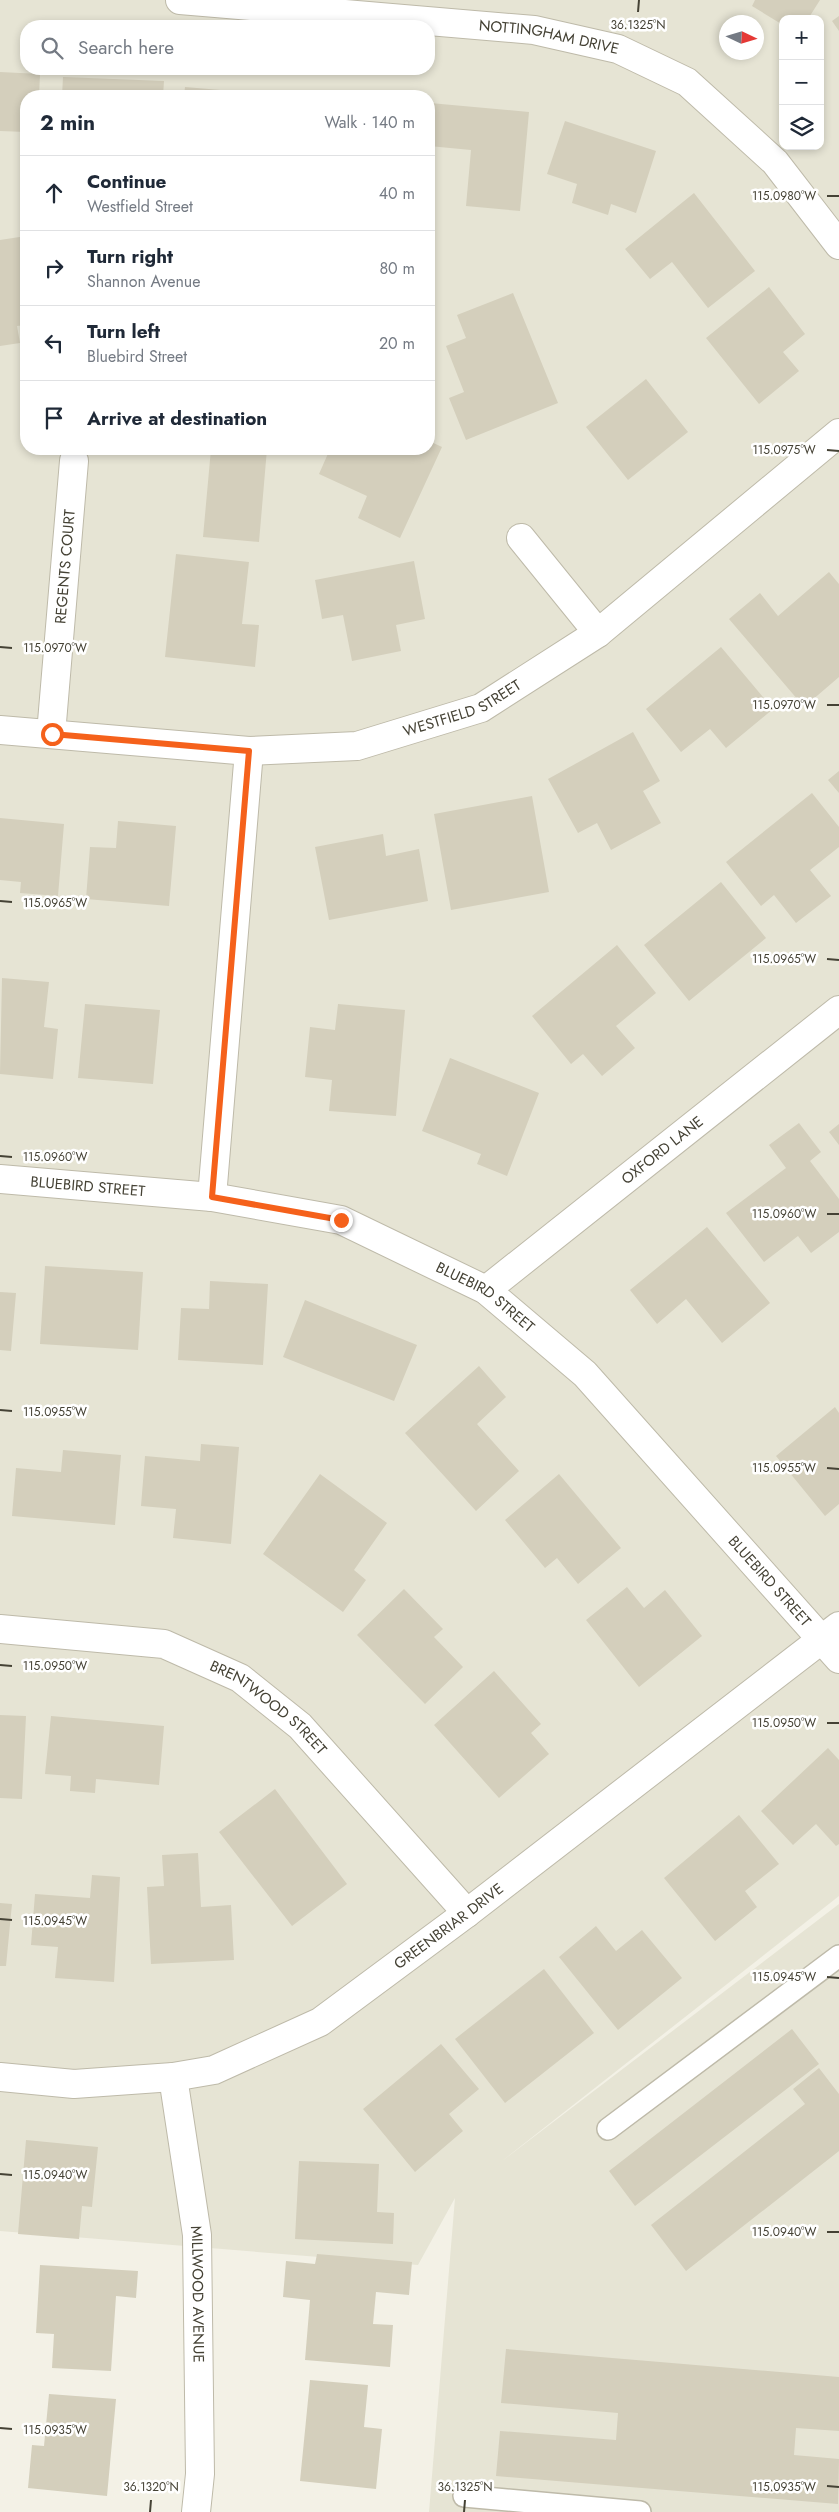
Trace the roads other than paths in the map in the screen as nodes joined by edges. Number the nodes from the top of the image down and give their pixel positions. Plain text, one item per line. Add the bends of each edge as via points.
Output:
1 (180, 0) edge
2 (416, 20) edge
3 (435, 22) edge
4 (839, 244) edge
5 (839, 433) edge
6 (74, 461) dead end
7 (521, 538) dead end
8 (598, 633) junction
9 (0, 730) edge
10 (52, 734) junction
11 (249, 751) junction
12 (839, 1010) edge
13 (0, 1179) edge
14 (212, 1197) junction
15 (486, 1290) junction
16 (0, 1629) edge
17 (833, 1641) edge
18 (467, 1913) junction
19 (839, 1956) edge
20 (0, 2077) edge
21 (173, 2077) junction
22 (608, 2129) dead end
23 (464, 2496) dead end
24 (196, 2512) edge
25 (640, 2512) edge

1 - 2 street, NOTTINGHAM DRIVE
3 - 4 street, NOTTINGHAM DRIVE via 534,30 618,49 687,82 775,162
5 - 8 street, WESTFIELD STREET
6 - 10 street, REGENTS COURT
7 - 8 street
8 - 11 street, WESTFIELD STREET via 481,708 358,746
9 - 10 street, WESTFIELD STREET
10 - 11 street, WESTFIELD STREET
11 - 14 street
12 - 15 street, OXFORD LANE
13 - 14 street, BLUEBIRD STREET
14 - 15 street, BLUEBIRD STREET via 341,1220
15 - 17 street, BLUEBIRD STREET via 585,1374
16 - 18 street, BRENTWOOD STREET via 164,1644 240,1678 300,1726
17 - 18 street, GREENBRIAR DRIVE
18 - 21 street, GREENBRIAR DRIVE via 320,2022 214,2070
19 - 22 lane
20 - 21 street, GREENBRIAR DRIVE via 74,2084
21 - 24 street, MILLWOOD AVENUE via 197,2235 200,2474
23 - 25 lane

